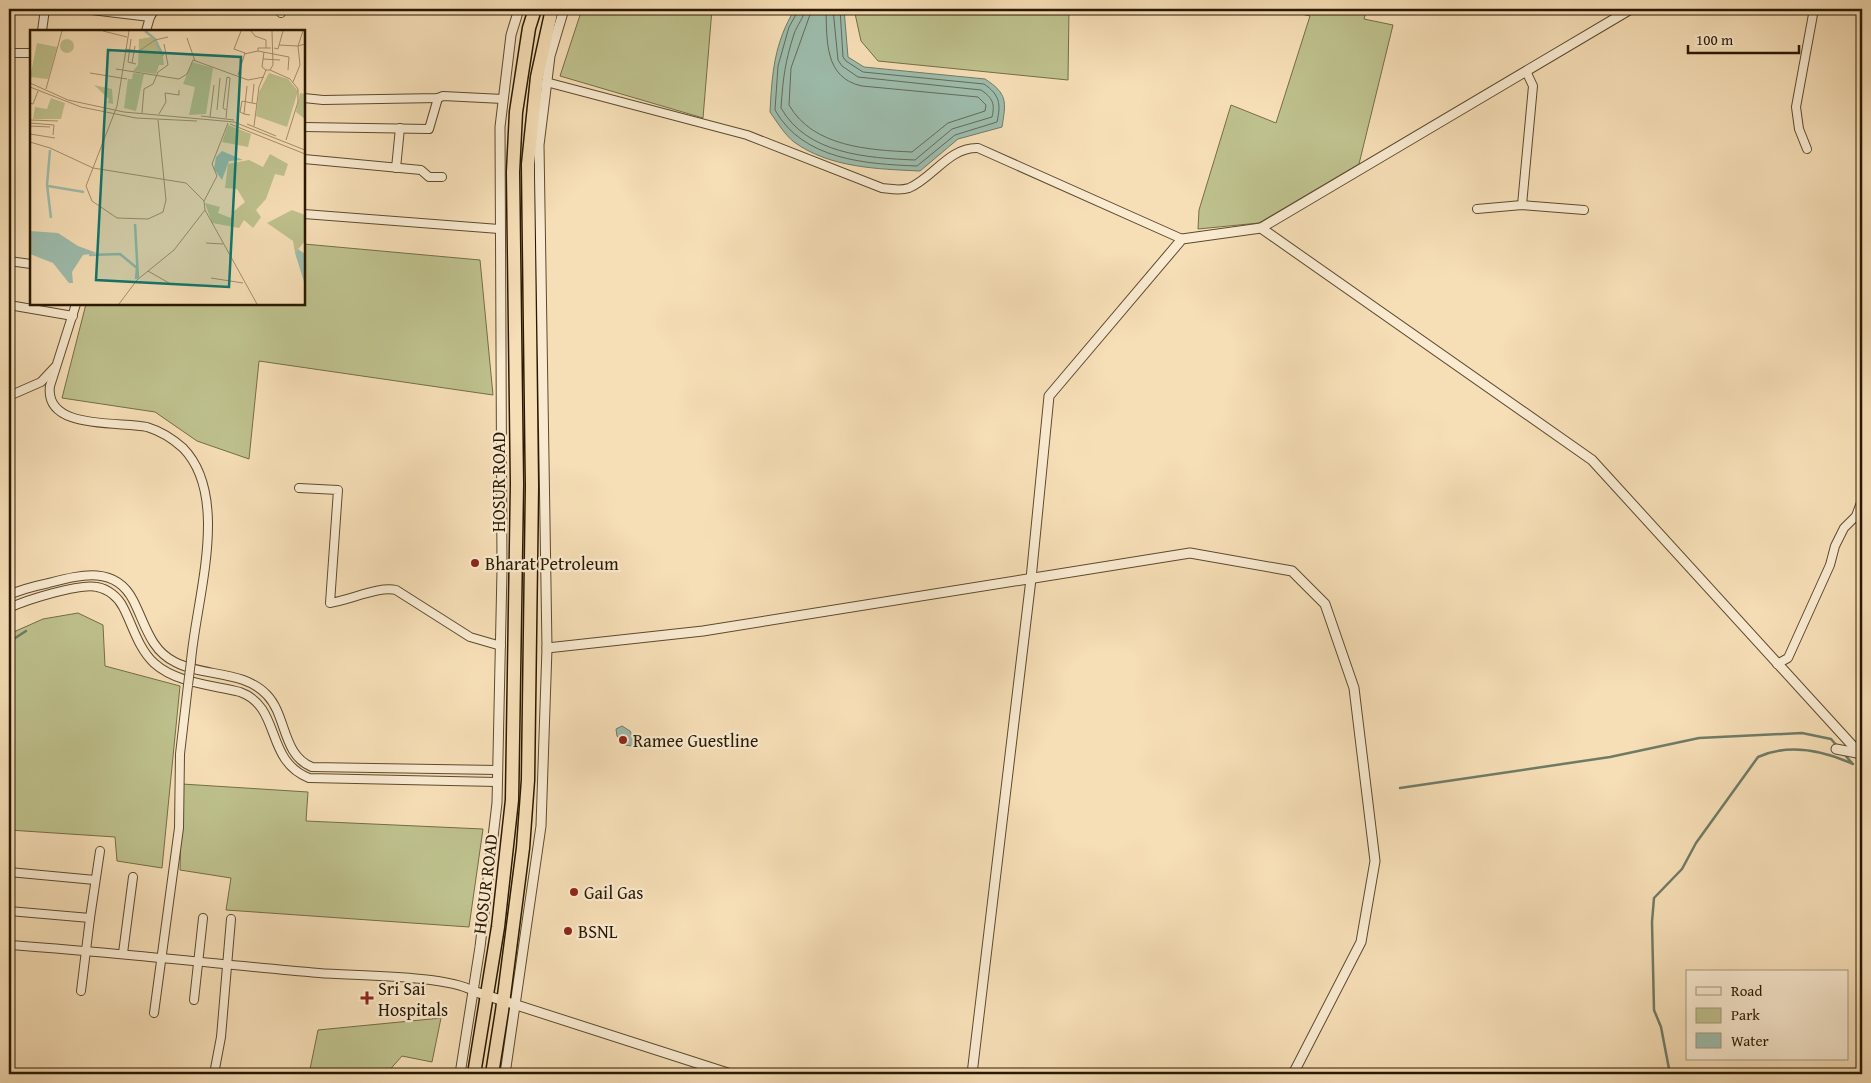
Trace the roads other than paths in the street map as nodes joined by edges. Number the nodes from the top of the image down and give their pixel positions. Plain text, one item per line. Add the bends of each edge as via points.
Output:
1 (45, 9) edge
2 (83, 9) edge
3 (155, 9) edge
4 (519, 9) edge
5 (535, 9) edge
6 (552, 9) edge
7 (564, 9) edge
8 (1631, 9) edge
9 (1814, 9) edge
10 (132, 12) edge
11 (150, 17) junction
12 (42, 30) edge
13 (146, 30) edge
14 (14, 53) dead end
15 (30, 53) edge
16 (1526, 71) junction
17 (546, 82) junction
18 (305, 98) edge
19 (438, 98) junction
20 (503, 99) junction
21 (305, 127) edge
22 (400, 128) junction
23 (1807, 149) dead end
24 (305, 159) edge
25 (396, 168) junction
26 (442, 177) dead end
27 (534, 190) junction
28 (1522, 205) junction
29 (1478, 209) dead end
30 (1584, 210) dead end
31 (305, 214) edge
32 (1261, 228) junction
33 (499, 229) junction
34 (1182, 239) junction
35 (9, 261) edge
36 (30, 264) edge
37 (9, 305) edge
38 (76, 305) edge
39 (36, 307) edge
40 (72, 316) junction
41 (56, 367) junction
42 (9, 396) edge
43 (299, 488) dead end
44 (1862, 500) edge
45 (1031, 578) junction
46 (9, 595) edge
47 (9, 608) edge
48 (501, 646) junction
49 (547, 648) junction
50 (1777, 664) junction
51 (1840, 750) dead end
52 (1860, 755) edge
53 (498, 770) junction
54 (497, 782) junction
55 (100, 851) dead end
56 (9, 872) edge
57 (133, 876) dead end
58 (95, 880) junction
59 (9, 911) edge
60 (90, 918) junction
61 (203, 918) dead end
62 (231, 919) dead end
63 (9, 945) edge
64 (86, 950) junction
65 (123, 953) junction
66 (160, 957) junction
67 (198, 961) junction
68 (226, 964) junction
69 (81, 991) dead end
70 (472, 995) junction
71 (488, 995) junction
72 (194, 1000) dead end
73 (509, 1001) junction
74 (154, 1013) dead end
75 (214, 1074) edge
76 (460, 1074) edge
77 (474, 1074) edge
78 (492, 1074) edge
79 (505, 1074) edge
80 (731, 1074) edge
81 (972, 1074) edge
82 (1294, 1074) edge

1 - 12 street
2 - 10 street
3 - 11 street
4 - 20 street via 511,36
5 - 71 highway, HOSUR ROAD via 529,28 514,136 517,484 512,800 510,838
6 - 27 highway, HOSUR ROAD via 531,122
7 - 17 street
8 - 16 street
9 - 23 street via 1796,107 1799,129
10 - 11 street
11 - 13 street
14 - 15 street
16 - 28 street via 1533,86
16 - 32 street
17 - 27 street
17 - 34 street via 747,135 882,188 910,188 957,153 967,148 978,148
18 - 19 street
19 - 20 street
19 - 22 street via 429,129
20 - 33 street
21 - 22 street
22 - 25 street
24 - 25 street
25 - 26 street via 421,170 429,177
27 - 49 street
27 - 73 highway, HOSUR ROAD via 528,780
28 - 29 street
28 - 30 street
31 - 33 street
32 - 34 street
32 - 50 street via 1592,460
33 - 48 street
34 - 45 street via 1050,396
35 - 36 street
37 - 39 street
38 - 40 street
39 - 40 street
40 - 41 street
41 - 42 street via 41,382
41 - 66 street, bridge via 49,393 65,414 73,419 160,431 183,448 199,469 207,493 209,526 180,754 179,828
43 - 48 street via 338,490 330,602 347,601 382,589 396,590 470,637
44 - 50 street via 1856,516 1844,528 1835,546 1830,565 1788,658
45 - 49 street via 703,631
45 - 81 street
45 - 82 street via 1190,553 1292,570 1325,604 1354,688 1375,861 1361,942
46 - 53 street via 84,574 113,580 130,595 154,644 169,659 244,680 263,691 276,709 293,752 312,767
47 - 54 street via 86,586 108,591 120,602 139,644 155,664 175,676 250,696 262,709 286,763 309,778
48 - 53 street
49 - 73 street via 541,826
50 - 52 street
51 - 52 street
53 - 54 street
54 - 70 street
55 - 58 street
56 - 58 street
57 - 65 street
58 - 60 street
59 - 60 street
60 - 64 street
61 - 67 street
62 - 68 street
63 - 64 street
64 - 65 street
64 - 69 street
65 - 66 street
66 - 67 street
66 - 74 street
67 - 68 street
67 - 72 street
68 - 70 street via 449,982
68 - 75 street via 221,1037
70 - 71 street
70 - 76 street
71 - 73 street
71 - 77 highway, HOSUR ROAD
73 - 78 highway, HOSUR ROAD
73 - 79 street
73 - 80 street

